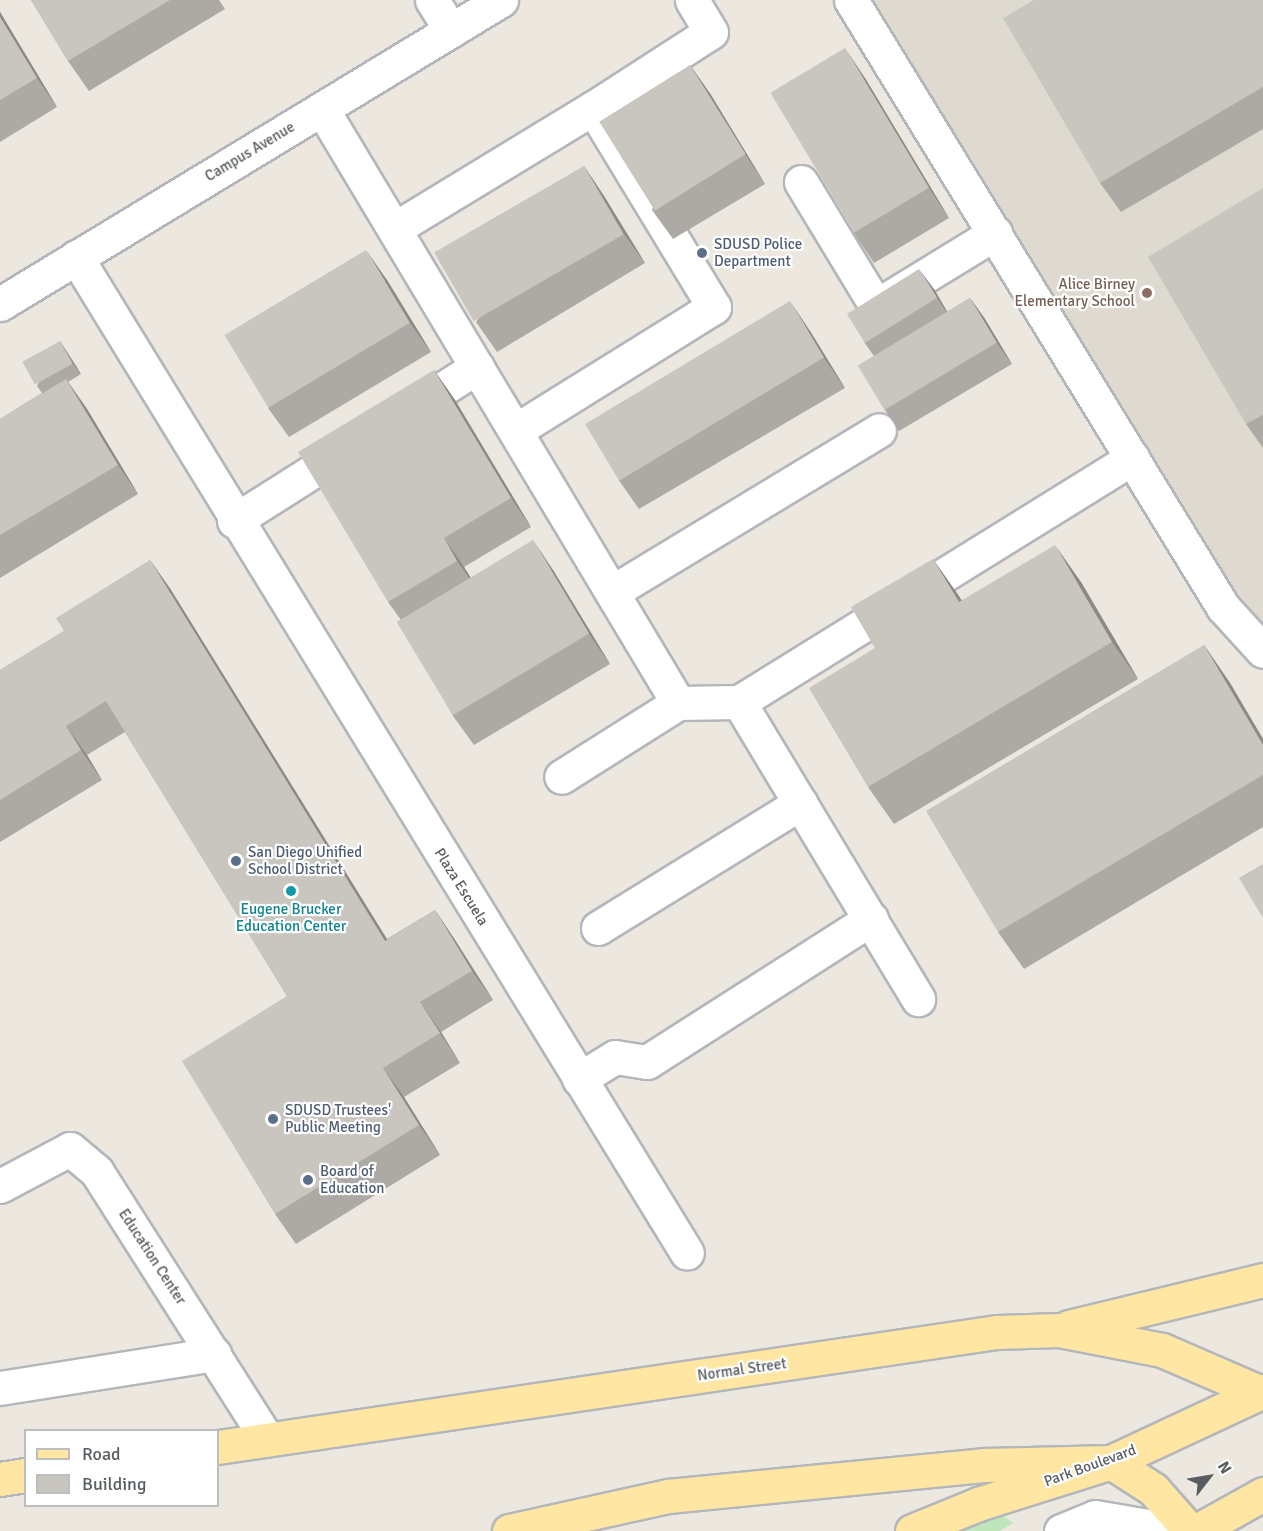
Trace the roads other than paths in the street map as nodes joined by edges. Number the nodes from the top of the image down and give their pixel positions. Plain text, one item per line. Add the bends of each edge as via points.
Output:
1 (432, 0) edge
2 (501, 0) edge
3 (692, 0) edge
4 (851, 0) edge
5 (451, 30) junction
6 (593, 108) junction
7 (322, 109) junction
8 (801, 182) dead end
9 (394, 229) junction
10 (995, 233) junction
11 (76, 257) junction
12 (0, 304) edge
13 (477, 367) junction
14 (879, 430) dead end
15 (515, 431) junction
16 (1133, 458) junction
17 (234, 521) junction
18 (612, 592) junction
19 (1263, 651) edge
20 (739, 702) junction
21 (678, 703) junction
22 (561, 777) dead end
23 (800, 803) junction
24 (871, 919) junction
25 (598, 928) dead end
26 (918, 999) dead end
27 (579, 1079) junction
28 (0, 1186) edge
29 (687, 1253) dead end
30 (1263, 1280) edge
31 (1059, 1330) junction
32 (214, 1353) junction
33 (0, 1388) edge
34 (1262, 1394) edge
35 (267, 1440) junction
36 (219, 1447) edge
37 (1111, 1462) junction
38 (24, 1475) edge
39 (0, 1479) edge
40 (1263, 1494) edge
41 (509, 1531) edge
42 (912, 1531) edge
43 (1061, 1531) edge
44 (1177, 1531) edge
45 (1190, 1531) edge
46 (1197, 1531) edge

1 - 5 street
2 - 5 street, Campus Avenue
3 - 6 street via 711,32
4 - 10 street
5 - 7 street, Campus Avenue
6 - 9 street
6 - 15 street via 714,307
7 - 9 street
7 - 11 street, Campus Avenue
8 - 10 street via 876,306
9 - 13 street
10 - 16 street
11 - 12 street, Campus Avenue
11 - 17 street, Plaza Escuela
13 - 15 street
13 - 17 street
14 - 18 street
15 - 18 street
16 - 19 street via 1223,607
16 - 20 street
17 - 27 street, Plaza Escuela
18 - 21 street
20 - 21 street
20 - 23 street
21 - 22 street
23 - 24 street
23 - 25 street
24 - 26 street
24 - 27 street via 647,1062 615,1057
27 - 29 street, Plaza Escuela
28 - 32 street, Education Center via 70,1149 97,1172
30 - 31 main road
31 - 34 main road, Normal Street via 1162,1350
31 - 35 main road, Normal Street via 997,1332
32 - 33 street
32 - 35 street, Education Center
34 - 37 main road, Park Boulevard
35 - 36 main road, Normal Street
37 - 41 main road via 985,1465 668,1496
37 - 42 main road, Park Boulevard via 978,1504
37 - 45 main road via 1154,1489
38 - 39 main road
40 - 46 main road
43 - 44 street via 1095,1517

